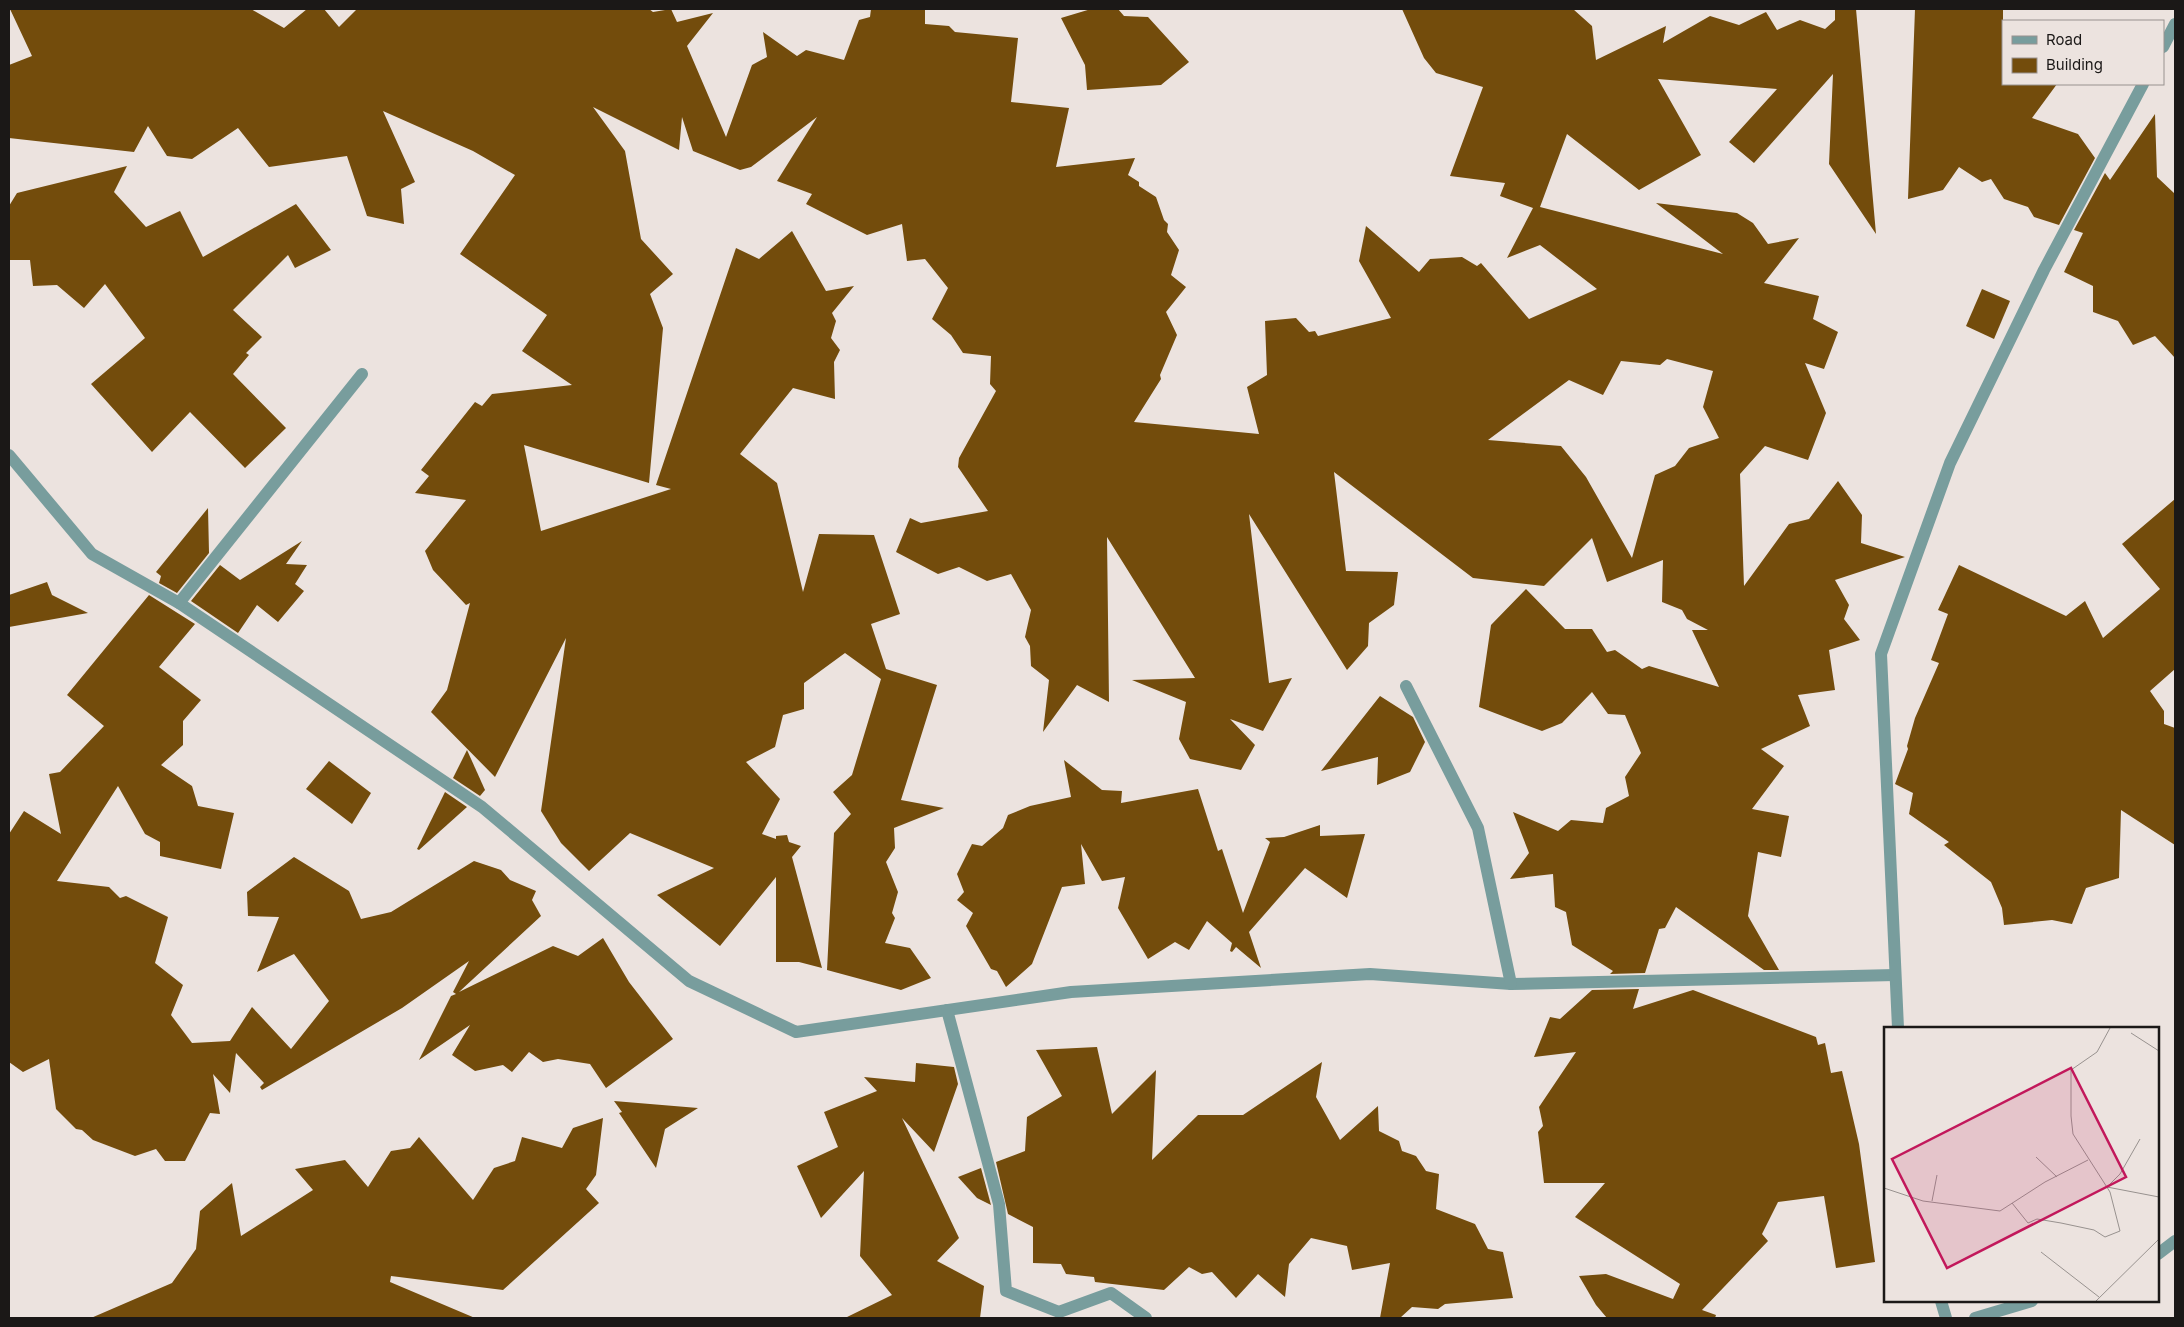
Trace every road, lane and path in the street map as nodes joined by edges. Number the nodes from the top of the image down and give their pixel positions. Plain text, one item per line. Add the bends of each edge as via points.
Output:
1 (2175, 24) edge
2 (2164, 45) edge
3 (2141, 85) edge
4 (362, 374) dead end
5 (9, 455) edge
6 (179, 603) junction
7 (1406, 686) dead end
8 (1895, 975) junction
9 (1511, 984) junction
10 (947, 1010) junction
11 (1898, 1027) edge
12 (2175, 1241) edge
13 (2159, 1253) edge
14 (1941, 1302) edge
15 (2029, 1302) edge
16 (1146, 1318) edge
17 (1946, 1318) edge
18 (1975, 1318) edge

1 - 2 street
3 - 8 street via 2044,270 1950,463 1882,654
4 - 6 street
5 - 6 street via 92,554
6 - 10 street via 482,807 689,981 796,1032
7 - 9 street via 1478,828
8 - 9 street
8 - 11 street
9 - 10 street via 1370,974 1071,992
10 - 16 street via 999,1204 1006,1291 1059,1312 1112,1293
12 - 13 street
14 - 17 street
15 - 18 street

